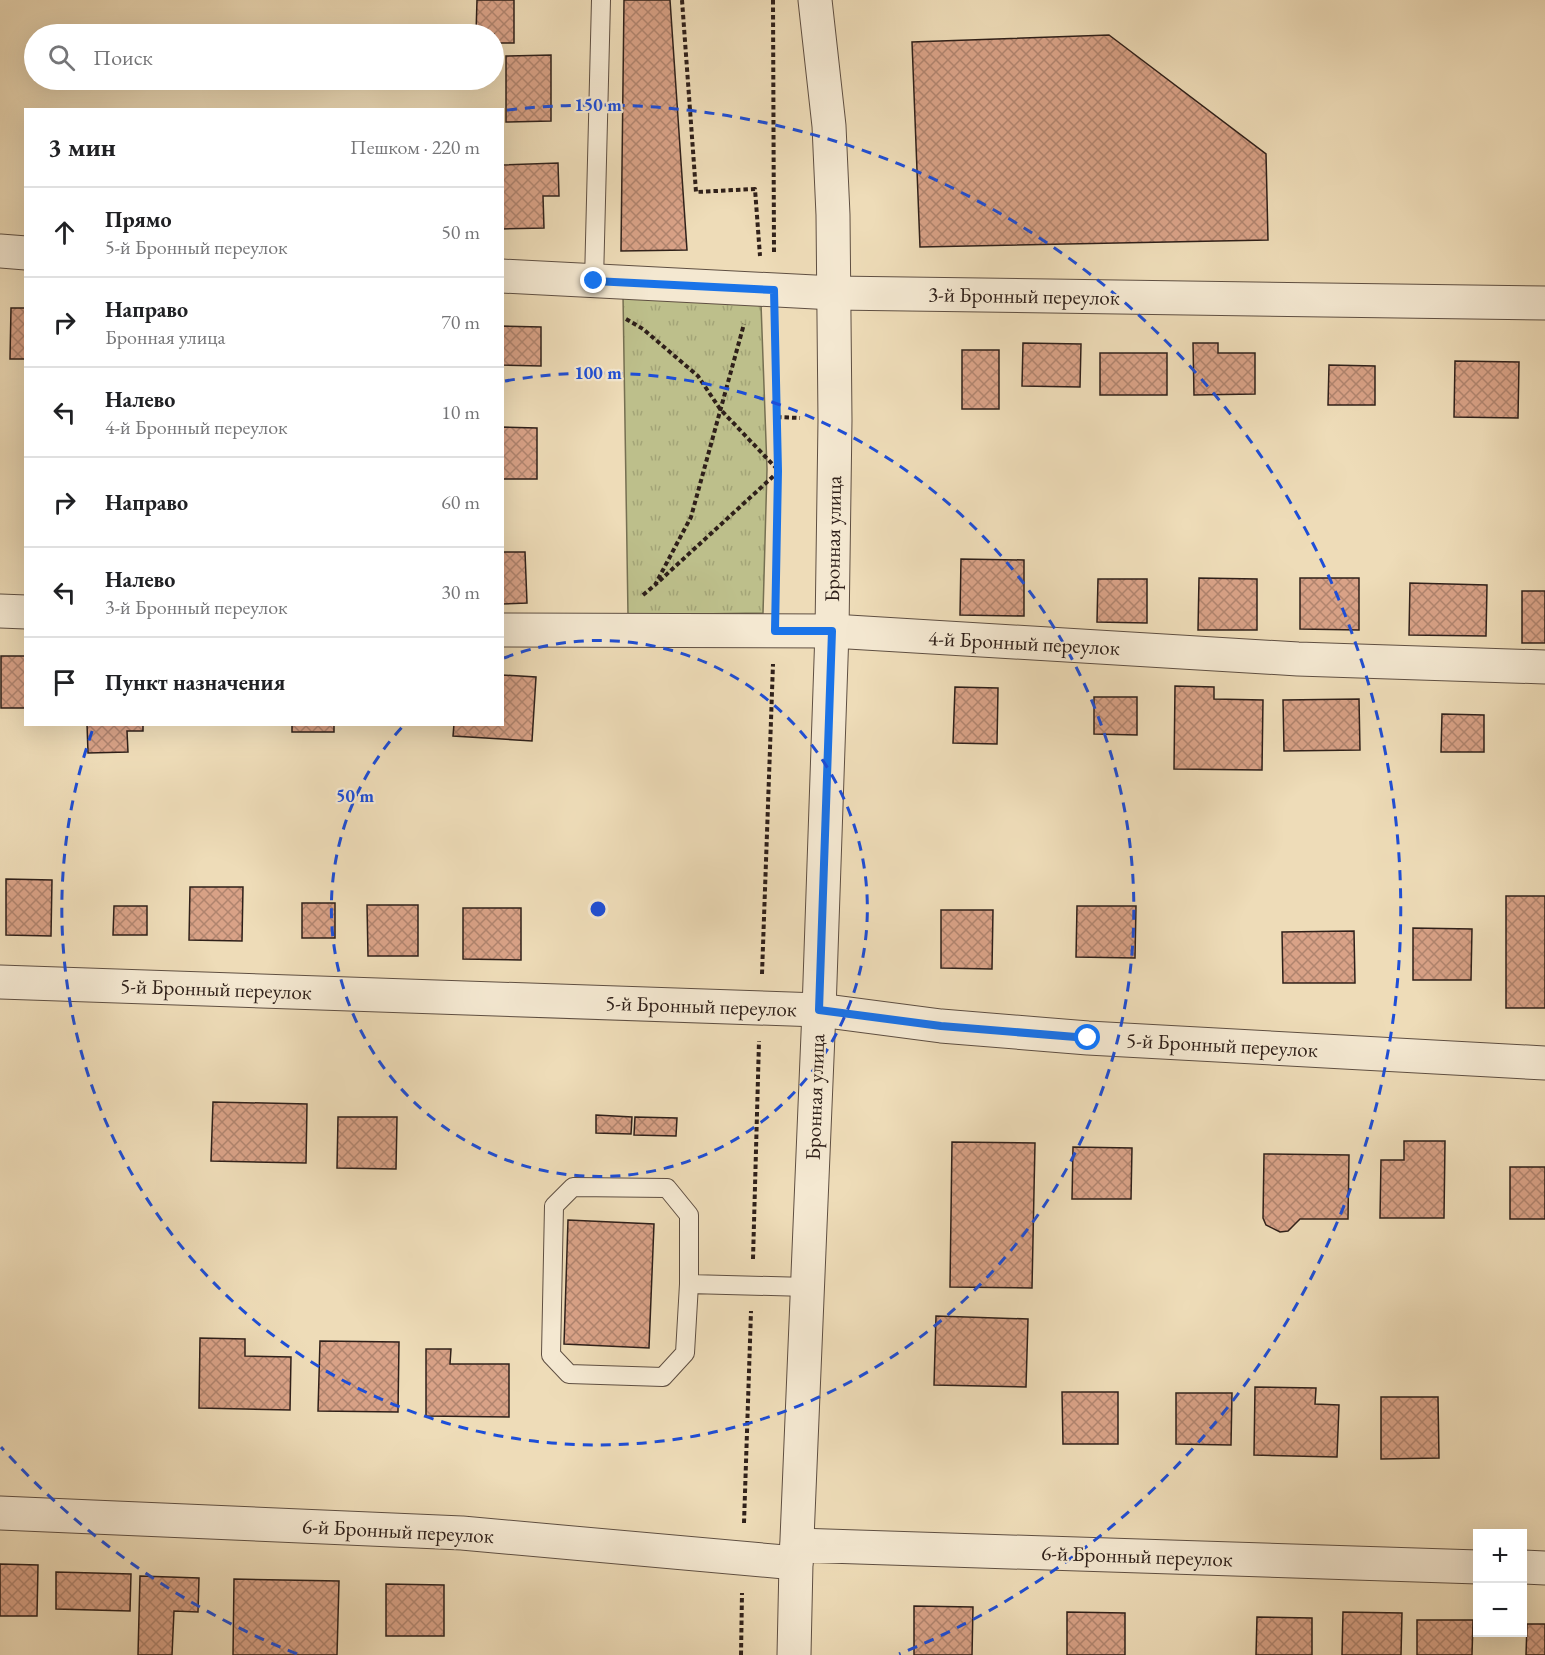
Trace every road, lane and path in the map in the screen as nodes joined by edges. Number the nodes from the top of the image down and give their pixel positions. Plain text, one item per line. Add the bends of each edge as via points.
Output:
1 (601, 0) edge
2 (682, 0) edge
3 (773, 0) edge
4 (815, 0) edge
5 (0, 251) edge
6 (24, 253) edge
7 (504, 276) edge
8 (594, 281) junction
9 (764, 289) junction
10 (834, 293) junction
11 (1545, 303) edge
12 (623, 318) dead end
13 (720, 409) junction
14 (778, 471) junction
15 (655, 585) junction
16 (0, 611) edge
17 (24, 612) edge
18 (504, 630) edge
19 (601, 630) junction
20 (775, 631) junction
21 (832, 631) junction
22 (1545, 667) edge
23 (0, 982) edge
24 (760, 1008) junction
25 (819, 1010) junction
26 (1545, 1063) edge
27 (689, 1284) junction
28 (752, 1285) junction
29 (807, 1287) junction
30 (0, 1512) edge
31 (796, 1554) junction
32 (743, 1558) junction
33 (1473, 1567) edge
34 (1527, 1568) edge
35 (1545, 1568) edge
36 (741, 1655) edge
37 (794, 1655) edge

1 - 8 lane
2 - 9 path via 696,192 755,189
3 - 9 path
4 - 10 street, Бронная улица via 829,126
5 - 6 street
7 - 8 street, 3-й Бронный переулок
8 - 9 street, 3-й Бронный переулок
9 - 10 street, 3-й Бронный переулок
9 - 13 path
9 - 14 path
10 - 11 street, 3-й Бронный переулок
10 - 21 street, Бронная улица
12 - 13 path via 643,329 698,376
13 - 14 path
13 - 15 path via 691,517
14 - 15 path
14 - 20 path
15 - 19 path
16 - 17 street
18 - 19 street, 4-й Бронный переулок
19 - 20 street, 4-й Бронный переулок
20 - 21 street, 4-й Бронный переулок
20 - 24 path
21 - 22 street, 4-й Бронный переулок via 1298,659
21 - 25 street, Бронная улица
23 - 24 street, 5-й Бронный переулок
24 - 25 street, 5-й Бронный переулок
24 - 28 path
25 - 26 street, 5-й Бронный переулок via 941,1026 1088,1038
25 - 29 street, Бронная улица
27 - 27 lane via 685,1353 663,1377 569,1374 551,1355 554,1206 573,1187 667,1188 689,1215
27 - 28 lane
28 - 29 lane
28 - 32 path
29 - 31 street, Бронная улица
30 - 32 street, 6-й Бронный переулок via 462,1533
31 - 32 street, 6-й Бронный переулок
31 - 33 street, 6-й Бронный переулок
31 - 37 street, Бронная улица
32 - 36 path
34 - 35 street

